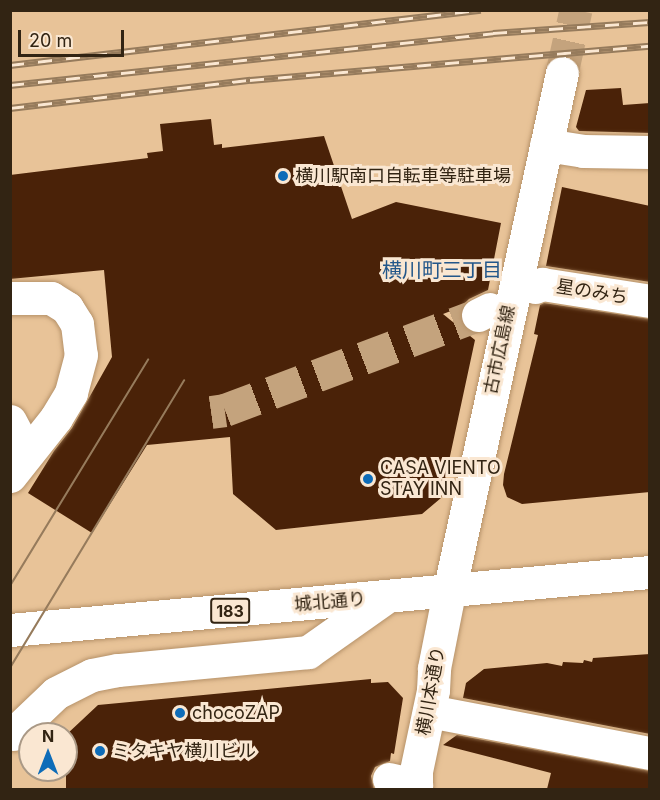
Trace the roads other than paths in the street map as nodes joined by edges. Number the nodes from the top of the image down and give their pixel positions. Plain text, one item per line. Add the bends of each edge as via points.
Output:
1 (562, 73) tunnel mouth
2 (546, 145) junction
3 (650, 152) edge
4 (535, 287) dead end
5 (10, 298) edge
6 (650, 301) edge
7 (10, 421) edge
8 (16, 467) edge
9 (650, 572) edge
10 (449, 592) junction
11 (384, 598) junction
12 (10, 630) edge
13 (429, 711) junction
14 (11, 741) edge
15 (650, 753) edge
16 (407, 784) edge

1 - 2 main road, 古市広島線
2 - 3 main road via 583,151
2 - 10 main road, 古市広島線
4 - 6 main road, 星のみち via 542,284
5 - 8 main road via 51,298 67,308 80,337 81,355 71,393
7 - 8 main road via 21,442
9 - 10 main road, 城北通り / 183
10 - 11 main road, 城北通り / 183
10 - 13 main road, 横川本通り
11 - 12 main road, 城北通り / 183
11 - 14 main road via 308,652 92,675 56,693
13 - 15 main road
13 - 16 main road, 横川本通り via 416,771

